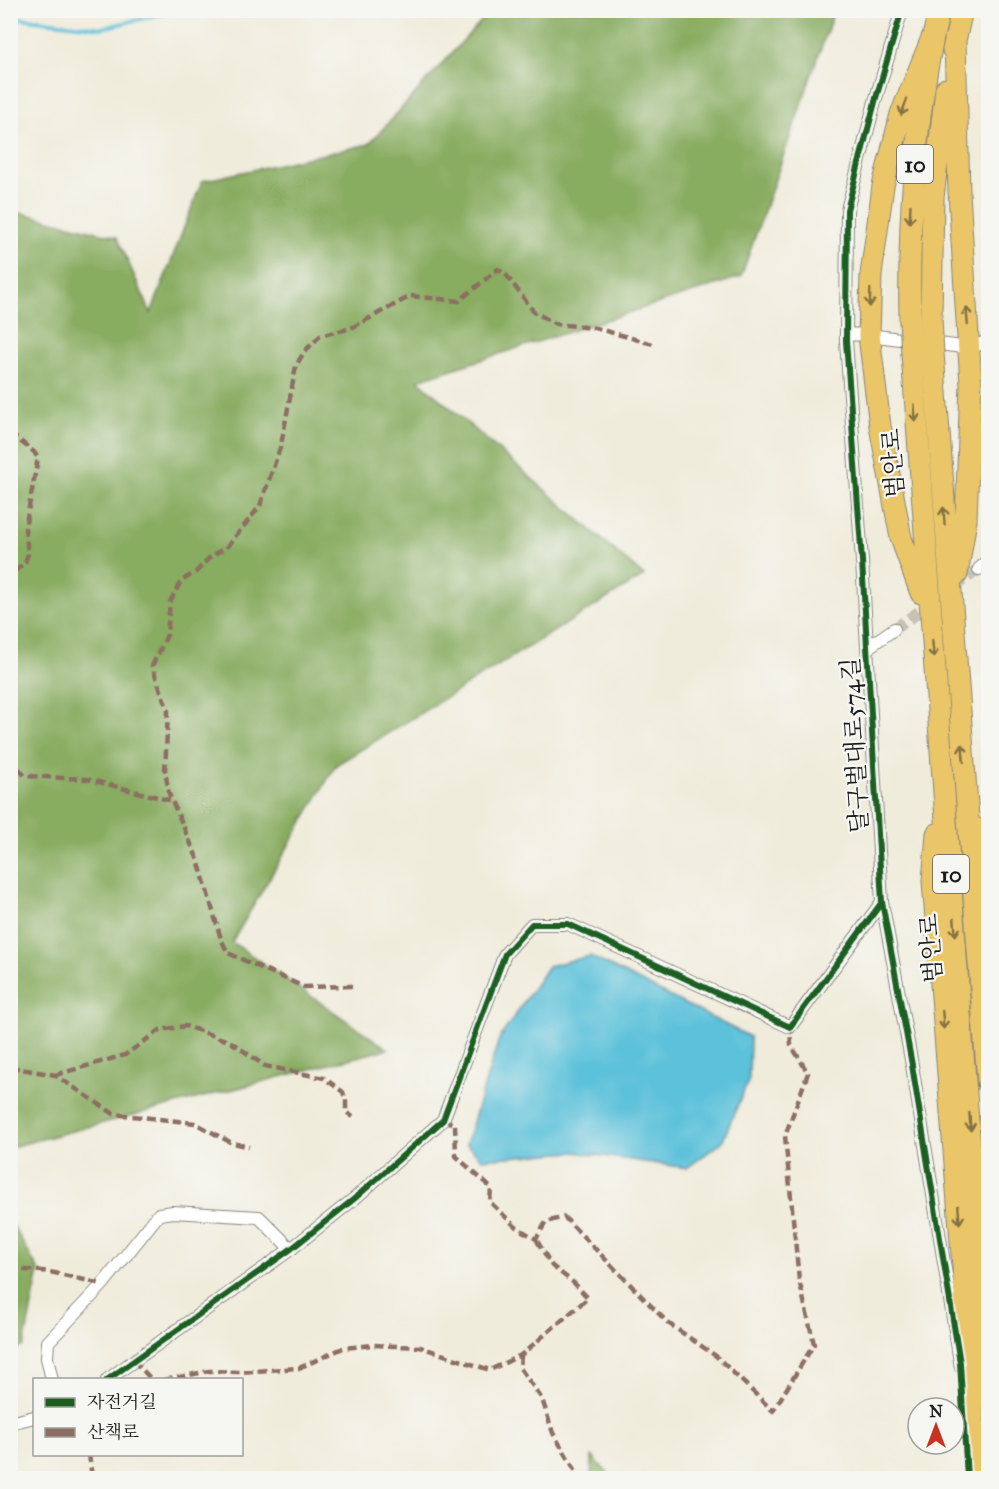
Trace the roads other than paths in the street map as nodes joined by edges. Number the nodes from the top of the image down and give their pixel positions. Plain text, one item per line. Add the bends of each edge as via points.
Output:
1 (902, 10) edge
2 (939, 10) edge
3 (962, 10) edge
4 (934, 33) junction
5 (955, 38) junction
6 (846, 334) junction
7 (869, 334) junction
8 (979, 344) edge
9 (951, 604) junction
10 (930, 616) junction
11 (894, 629) tunnel mouth
12 (867, 648) junction
13 (943, 774) junction
14 (965, 778) junction
15 (988, 867) edge
16 (882, 902) junction
17 (988, 1083) edge
18 (291, 1249) junction
19 (52, 1378) edge
20 (110, 1378) edge
21 (988, 1395) edge
22 (33, 1417) edge
23 (10, 1423) edge
24 (976, 1477) edge

1 - 6 street, 달구벌대로574길 via 847,210
2 - 4 highway, 10
3 - 5 highway, 10
4 -> 7 highway via 901,114 883,186 871,275
4 -> 10 highway, 범안로 / 10, bridge via 911,196 910,320
8 -> 5 highway via 964,284
9 -> 5 highway, 범안로 / 10, bridge via 931,319 933,198
6 - 7 street
6 - 12 street, 달구벌대로574길
7 - 8 street
7 - 10 highway via 880,426 901,538
8 - 9 highway via 971,384 966,520
14 -> 9 highway, 범안로 / 10
10 -> 13 highway, 범안로 / 10
11 - 12 street
12 - 16 street, 달구벌대로574길
13 -> 21 highway, 범안로 / 10
13 -> 24 highway via 933,881
14 - 15 highway
14 - 17 highway, 범안로 / 10
16 - 18 street via 790,1027 568,924 532,924 505,954 443,1120 354,1200
16 - 24 street, 달구벌대로574길 via 914,1077
18 - 19 street via 260,1217 159,1214 103,1284 48,1342
18 - 20 street
22 - 23 street

